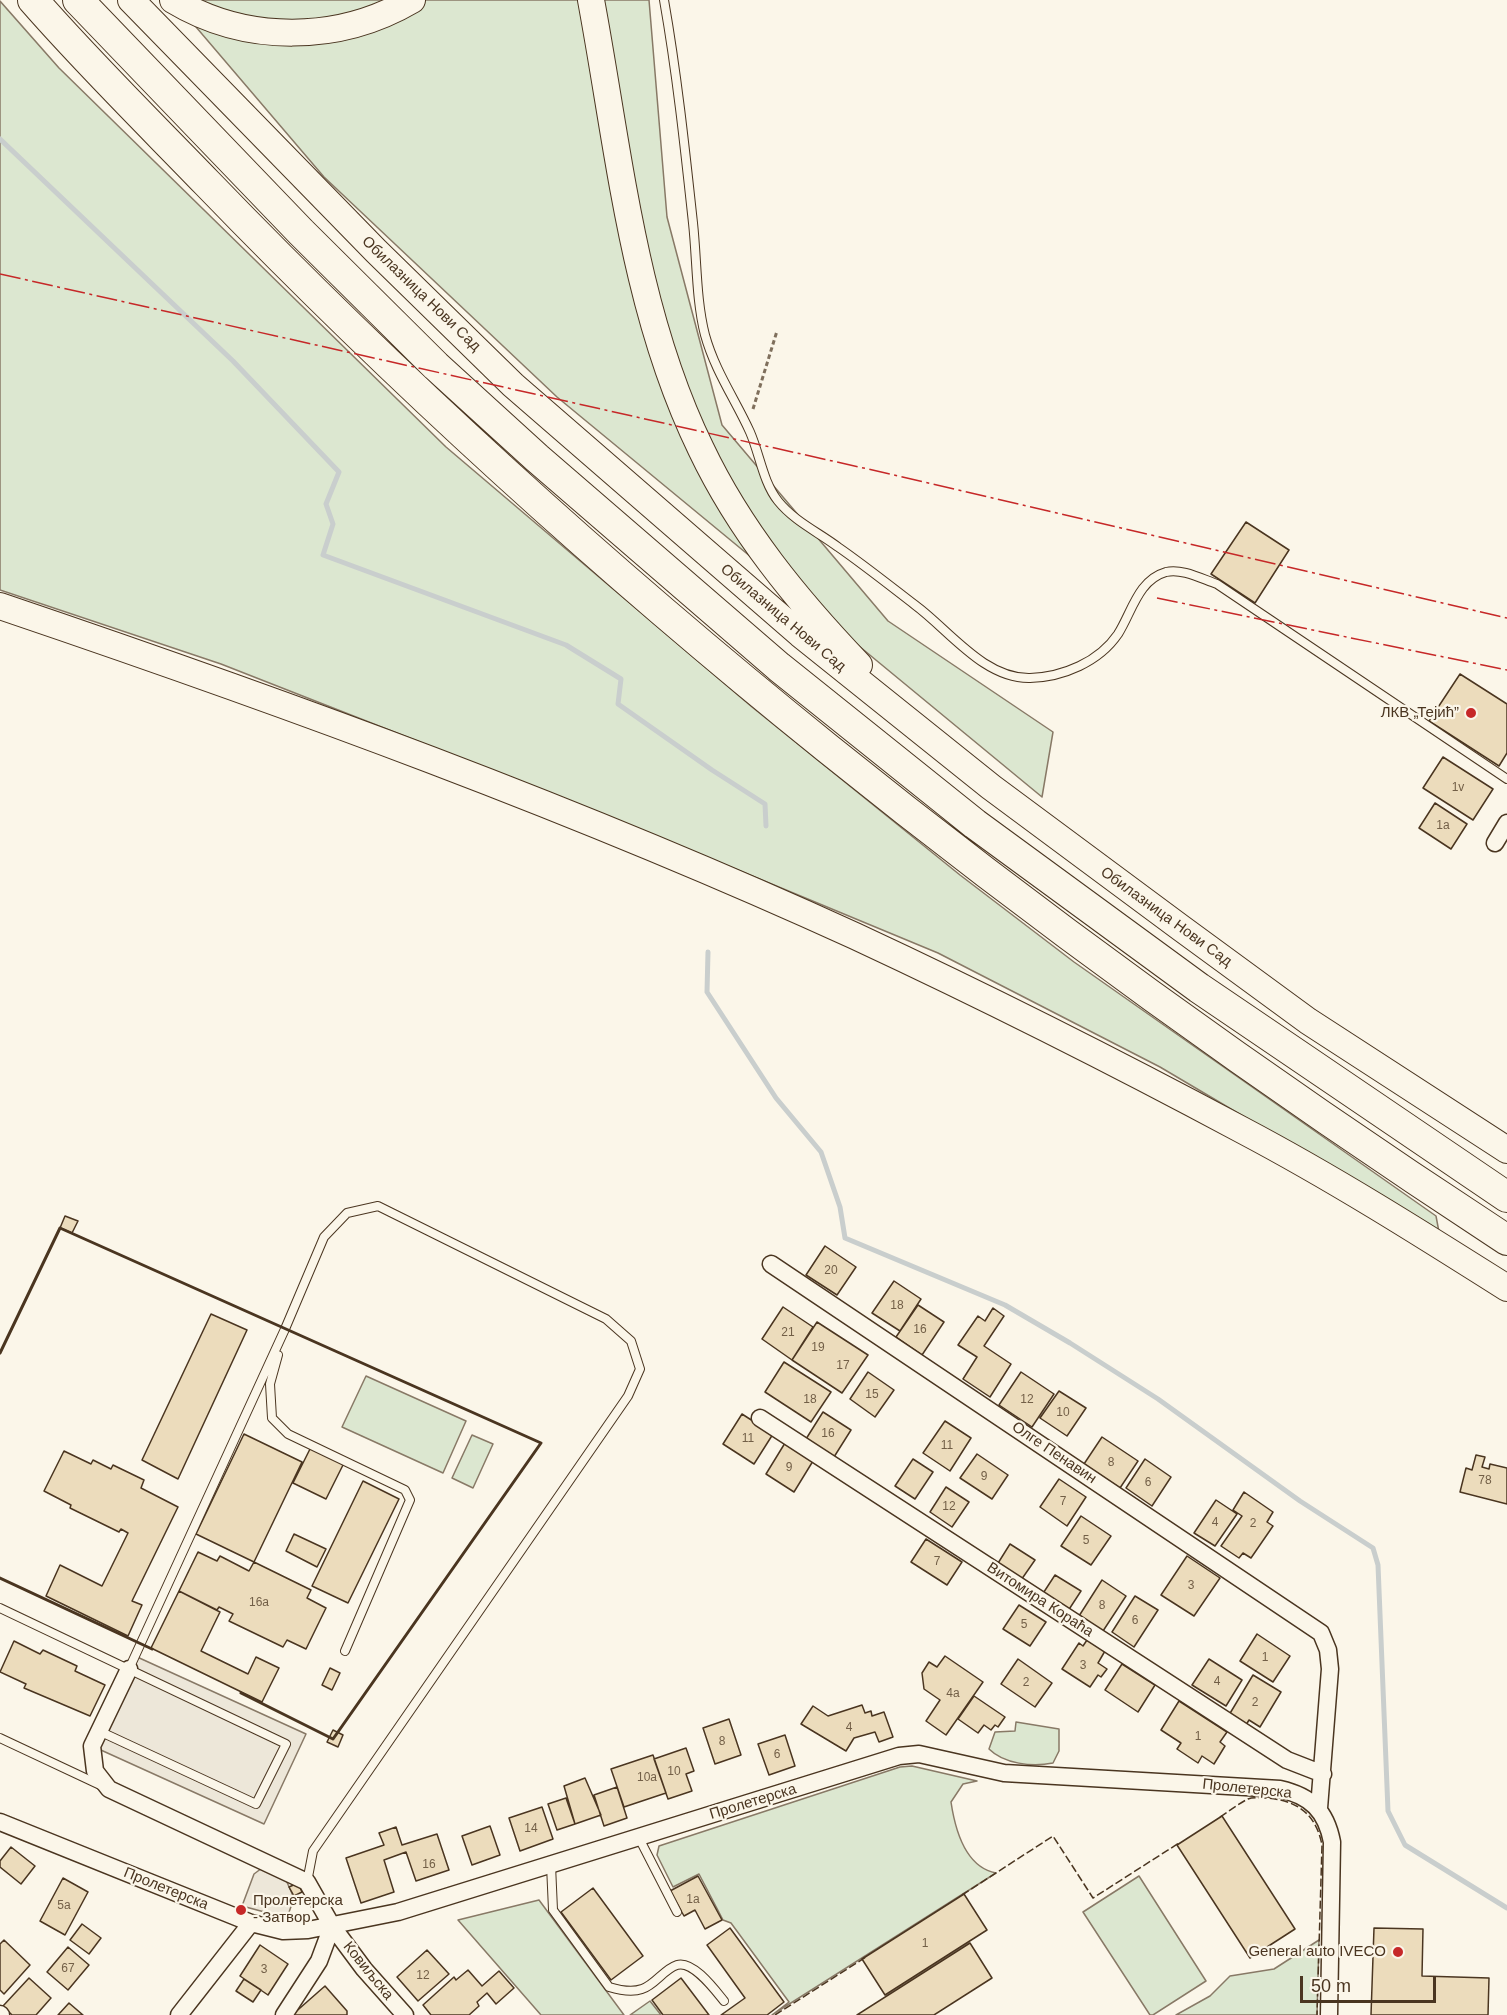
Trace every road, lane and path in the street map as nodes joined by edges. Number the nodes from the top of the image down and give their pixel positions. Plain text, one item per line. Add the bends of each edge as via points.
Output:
1 (33, 0) edge
2 (78, 0) edge
3 (131, 0) edge
4 (173, 0) edge
5 (412, 0) edge
6 (591, 0) edge
7 (664, 0) edge
8 (777, 331) dead end
9 (748, 428) junction
10 (0, 606) edge
11 (931, 741) junction
12 (1507, 779) edge
13 (1507, 823) edge
14 (1495, 843) dead end
15 (1507, 1150) edge
16 (1507, 1197) edge
17 (1507, 1240) edge
18 (771, 1264) dead end
19 (1507, 1288) edge
20 (285, 1329) junction
21 (760, 1418) dead end
22 (0, 1608) edge
23 (345, 1651) dead end
24 (129, 1669) junction
25 (99, 1731) junction
26 (0, 1738) edge
27 (1323, 1774) junction
28 (109, 1789) junction
29 (1319, 1808) junction
30 (0, 1822) edge
31 (639, 1838) junction
32 (551, 1865) junction
33 (306, 1882) junction
34 (677, 1912) dead end
35 (251, 1923) junction
36 (332, 1926) junction
37 (724, 2001) dead end
38 (188, 2012) edge
39 (284, 2015) edge
40 (405, 2015) edge
41 (1329, 2015) edge

1 - 17 highway via 278,256 416,392 756,692 854,772 1082,945 1269,1080
2 - 16 highway via 436,366 779,667 975,824 1198,988
3 - 11 main road, Обилазница Нови Сад via 513,385 800,634
4 - 5 main road via 231,25 296,33 357,24
6 - 11 main road via 648,299 671,378 700,448 737,515 805,608
7 - 9 lane via 704,332 715,368
8 - 9 path
9 - 12 lane via 778,501 921,609 985,664 1004,673 1027,678 1054,676 1084,665 1117,636 1139,593 1152,578 1168,572 1192,574 1217,584
10 - 19 main road via 345,727 630,840 851,935 1246,1132
11 - 15 main road, Обилазница Нови Сад via 1308,1021
13 - 14 street
18 - 27 street, Олге Пенавин via 1321,1633 1330,1669
20 - 23 lane via 270,1384 272,1418 288,1434 405,1490 410,1500
20 - 24 lane
20 - 33 lane via 324,1237 347,1213 378,1206 606,1319 631,1341 640,1369 628,1396 313,1851
21 - 27 street, Витомира Кораћа via 1287,1761
22 - 24 lane
24 - 25 street
24 - 25 lane via 286,1744 256,1804
25 - 28 street via 92,1746 94,1771
26 - 28 lane
27 - 29 street
28 - 33 street
29 - 31 street, Пролетерска via 1297,1793 1280,1789 1004,1773 918,1754 898,1756
29 - 41 street via 1332,1842
30 - 35 street, Пролетерска
31 - 32 street, Пролетерска
31 - 34 lane
32 - 36 street, Пролетерска via 398,1912
32 - 37 lane via 553,1910 609,1987 623,1991 642,1989 677,1965 686,1966 708,1980
33 - 36 street, Ковиљска
35 - 36 street, Пролетерска via 283,1931
35 - 38 street
36 - 39 street via 319,1961
36 - 40 street, Ковиљска

